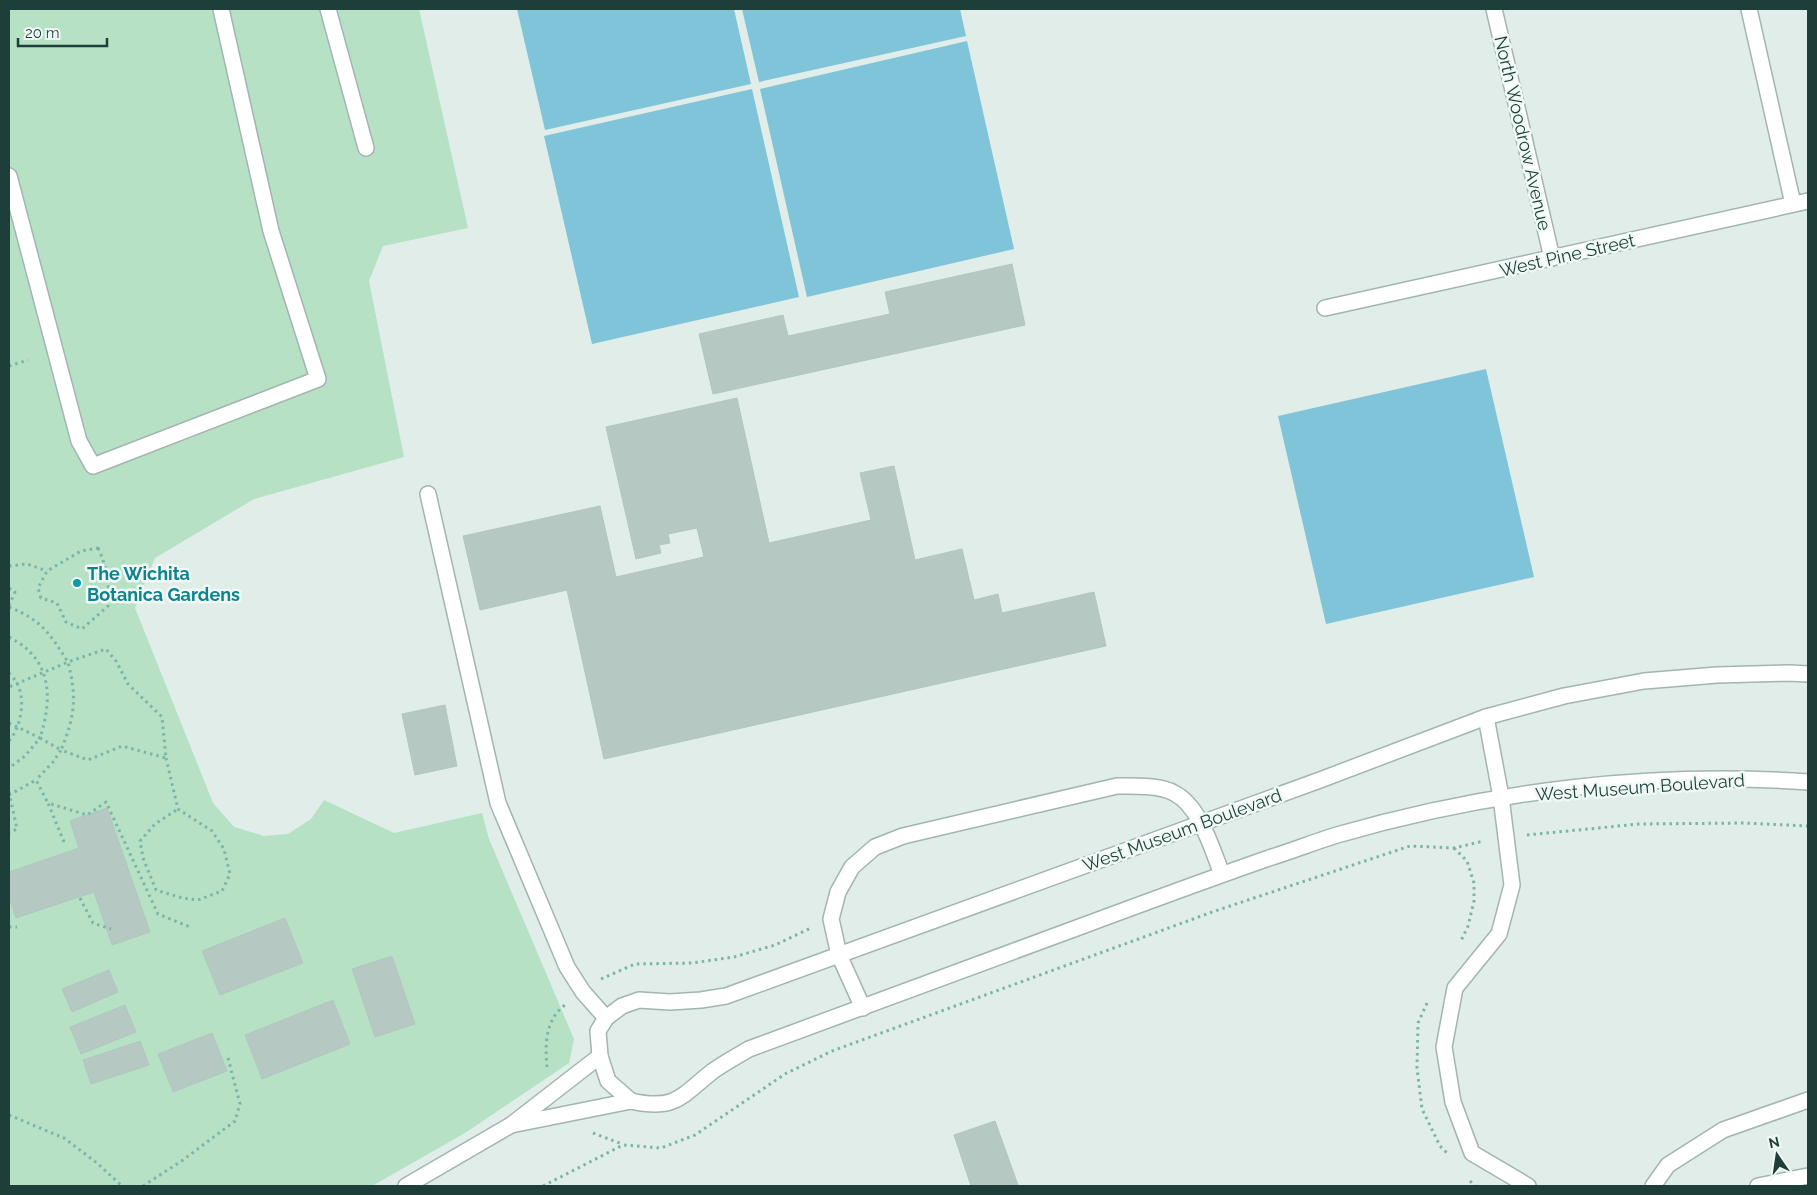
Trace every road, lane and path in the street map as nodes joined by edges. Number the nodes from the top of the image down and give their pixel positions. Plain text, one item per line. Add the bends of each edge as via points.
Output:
1 (221, 9) edge
2 (328, 9) edge
3 (1494, 9) edge
4 (1749, 9) edge
5 (366, 148) dead end
6 (9, 176) edge
7 (1801, 202) edge
8 (1552, 258) junction
9 (1325, 308) dead end
10 (28, 360) dead end
11 (9, 366) edge
12 (428, 494) dead end
13 (9, 566) edge
14 (47, 571) junction
15 (9, 588) edge
16 (9, 606) edge
17 (9, 637) edge
18 (68, 662) junction
19 (9, 673) edge
20 (44, 673) junction
21 (1808, 674) edge
22 (17, 683) junction
23 (9, 687) edge
24 (1486, 717) junction
25 (9, 723) edge
26 (18, 727) junction
27 (40, 738) junction
28 (9, 741) edge
29 (61, 750) junction
30 (166, 758) junction
31 (9, 768) edge
32 (36, 780) junction
33 (1808, 782) edge
34 (9, 794) edge
35 (1501, 797) junction
36 (48, 802) junction
37 (178, 809) junction
38 (1201, 822) junction
39 (1808, 826) edge
40 (9, 833) edge
41 (1506, 836) junction
42 (64, 842) dead end
43 (1222, 874) junction
44 (80, 898) dead end
45 (17, 926) dead end
46 (9, 927) edge
47 (190, 927) dead end
48 (111, 929) dead end
49 (839, 955) junction
50 (863, 1008) junction
51 (606, 1018) junction
52 (227, 1054) dead end
53 (600, 1056) junction
54 (1808, 1100) edge
55 (631, 1101) junction
56 (9, 1115) edge
57 (511, 1125) junction
58 (1808, 1176) edge
59 (122, 1186) edge
60 (142, 1186) edge
61 (406, 1186) edge
62 (543, 1186) edge
63 (1528, 1186) edge
64 (1652, 1186) edge
65 (1758, 1186) edge

1 - 6 street via 271,231 318,379 93,466 79,441
2 - 5 street
3 - 8 street, North Woodrow Avenue
4 - 7 street
7 - 8 street, West Pine Street
8 - 9 street, West Pine Street
10 - 11 path
12 - 51 street via 498,803 567,968
13 - 14 path via 27,564
14 - 14 path via 38,588 41,598 57,603 66,622 82,629 108,606 110,589 106,565 98,548 81,551
15 - 16 path via 15,592
16 - 18 path via 26,614 46,630
17 - 20 path via 35,658
18 - 20 path
18 - 29 path via 74,708 71,727
18 - 30 path via 106,649 116,660 128,684 162,717
19 - 22 path
20 - 22 path
20 - 27 path via 48,708
21 - 24 street, West Museum Boulevard via 1716,675 1644,681 1564,696
22 - 23 path
22 - 26 path via 22,706
24 - 35 street
24 - 38 street, West Museum Boulevard
25 - 26 path
26 - 27 path
26 - 28 path
27 - 29 path
27 - 31 path via 26,756
29 - 30 path via 88,760 122,746
29 - 32 path
30 - 37 path
32 - 34 path
32 - 36 path
33 - 35 street, West Museum Boulevard via 1691,780
34 - 40 path via 17,829
35 - 41 street
35 - 43 street, West Museum Boulevard via 1336,835
36 - 42 path
36 - 47 path via 86,815 106,802 158,914
37 - 37 path via 212,831 224,849 230,874 222,891 198,900 156,890 143,858 140,841 155,824
38 - 43 street
38 - 49 street, West Museum Boulevard
38 - 49 street via 1187,802 1173,792 1141,785 1118,786 904,836 876,847 852,867 838,892 831,919
39 - 41 path via 1639,824
41 - 62 path via 1454,848 1410,846 1197,918 832,1051 785,1074 694,1135 661,1148 622,1145
41 - 63 street via 1512,885 1499,934 1455,988 1444,1048 1453,1102 1472,1153
43 - 50 street, West Museum Boulevard
44 - 48 path via 93,923
45 - 46 path
49 - 50 street
49 - 51 street, West Museum Boulevard via 726,996 670,1002 639,1000 622,1006
50 - 55 street, West Museum Boulevard via 749,1049 717,1068 686,1095 671,1103
51 - 53 street via 598,1031
52 - 60 path via 240,1104 235,1121
53 - 55 street via 608,1081
53 - 57 street
54 - 64 street via 1723,1130 1668,1165
55 - 57 street, West Museum Boulevard
56 - 59 path via 64,1138
57 - 61 street
58 - 65 street

